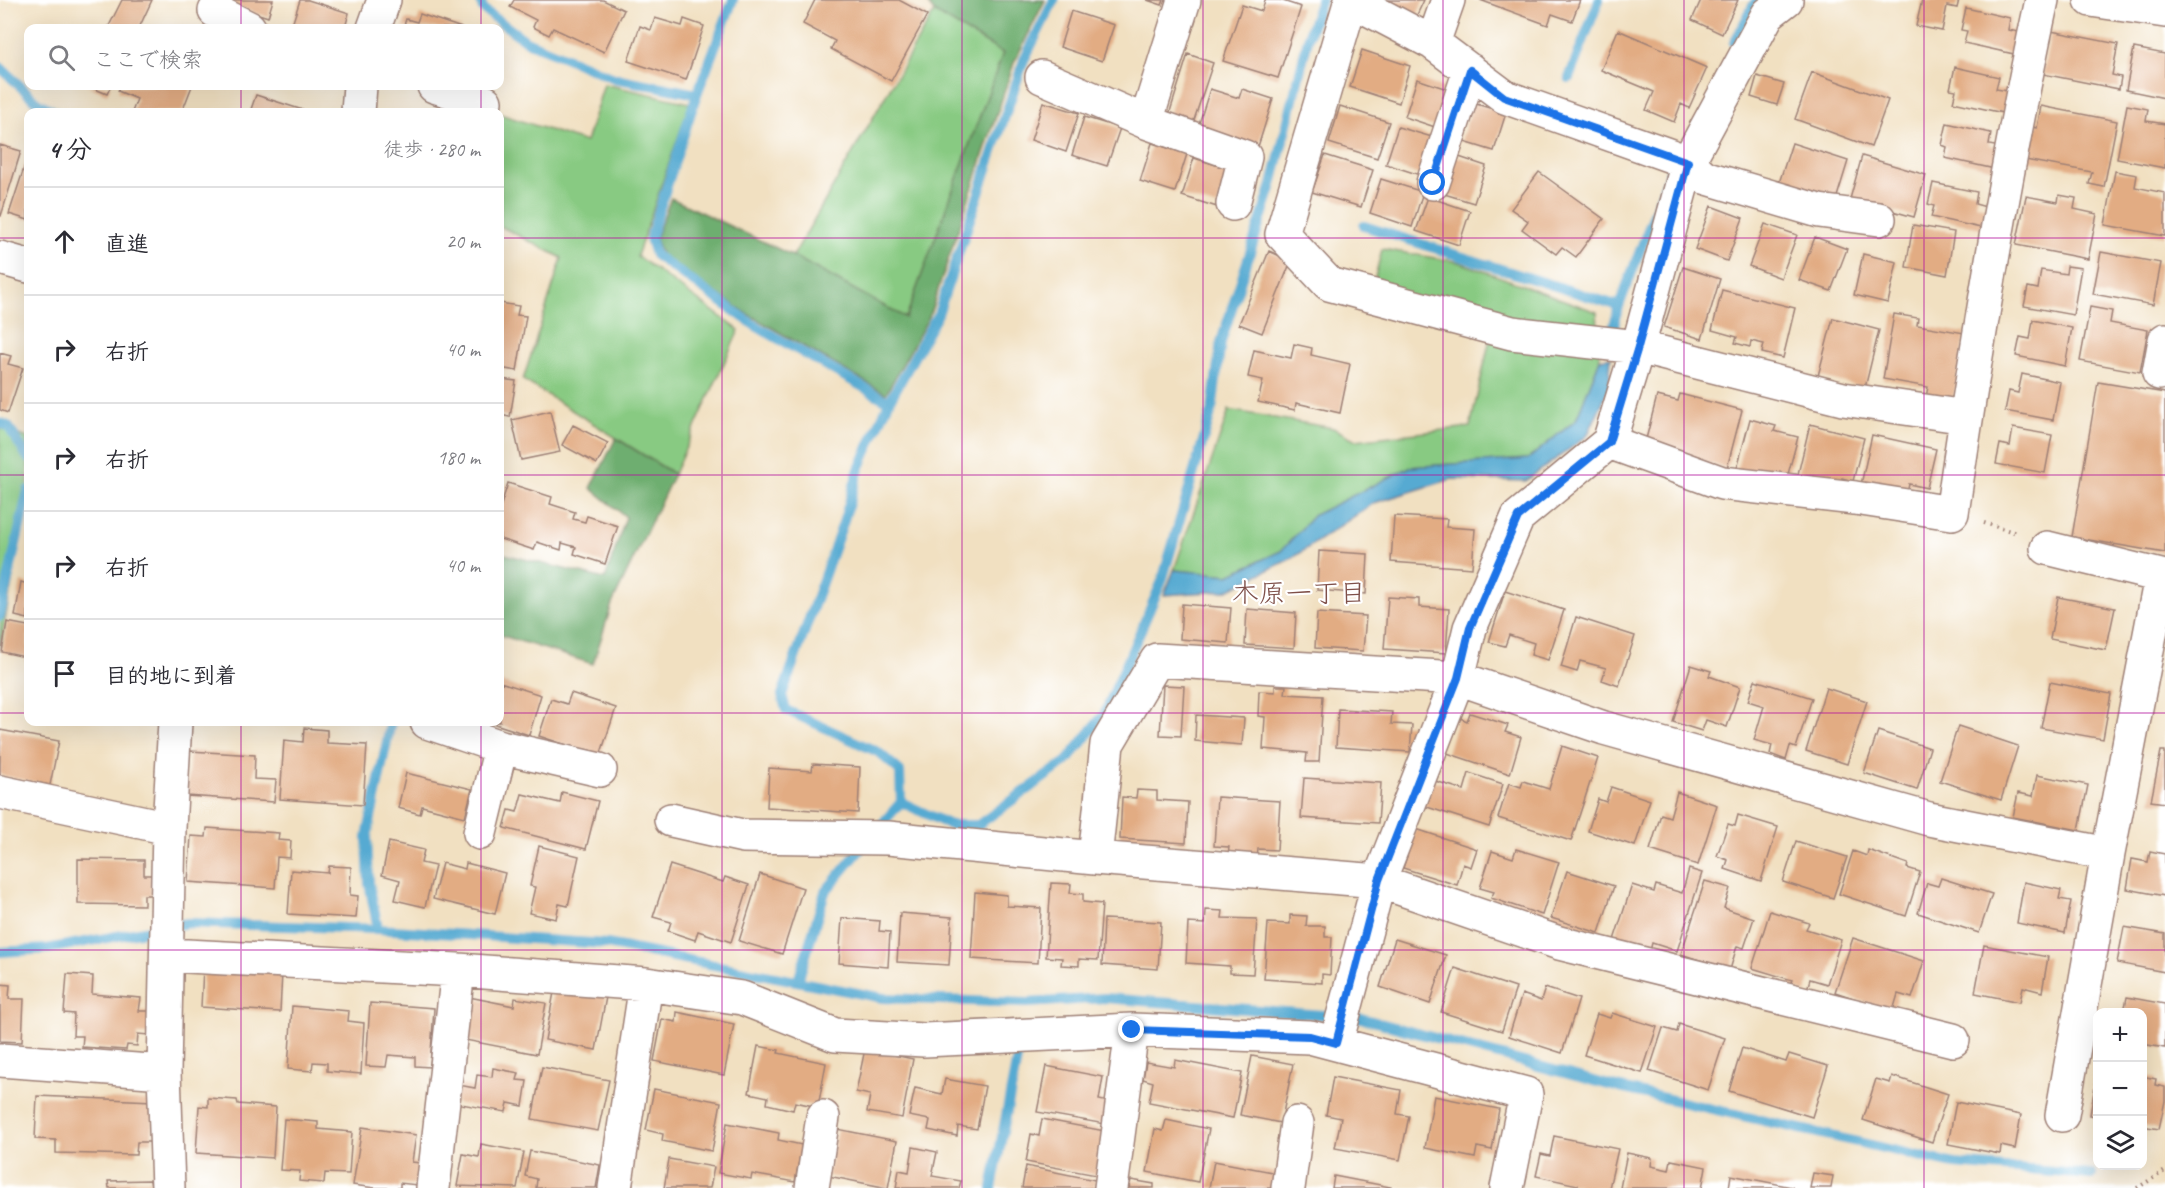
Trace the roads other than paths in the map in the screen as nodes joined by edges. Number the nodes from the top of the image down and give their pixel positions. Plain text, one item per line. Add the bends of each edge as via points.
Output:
1 (384, 0) edge
2 (1184, 0) edge
3 (1351, 0) edge
4 (1448, 0) edge
5 (1786, 0) edge
6 (2042, 0) edge
7 (2091, 0) edge
8 (215, 11) dead end
9 (2165, 11) edge
10 (241, 24) edge
11 (375, 24) edge
12 (1433, 43) junction
13 (1470, 70) junction
14 (1042, 77) dead end
15 (360, 90) edge
16 (447, 90) edge
17 (485, 102) dead end
18 (358, 108) edge
19 (1146, 122) junction
20 (1675, 156) junction
21 (1433, 183) dead end
22 (1233, 204) dead end
23 (1879, 219) dead end
24 (0, 258) edge
25 (24, 265) edge
26 (2165, 340) edge
27 (1638, 347) junction
28 (2159, 374) dead end
29 (1966, 417) junction
30 (1609, 442) junction
31 (2037, 542) road end
32 (2163, 577) edge
33 (1458, 678) junction
34 (175, 726) edge
35 (440, 726) edge
36 (501, 747) junction
37 (600, 770) dead end
38 (0, 792) edge
39 (671, 820) dead end
40 (168, 828) junction
41 (480, 833) dead end
42 (2108, 854) junction
43 (1095, 858) junction
44 (1379, 880) junction
45 (168, 937) junction
46 (458, 970) junction
47 (646, 984) junction
48 (1132, 1030) junction
49 (1953, 1040) dead end
50 (1336, 1043) junction
51 (0, 1060) edge
52 (164, 1072) junction
53 (2062, 1115) dead end
54 (823, 1117) dead end
55 (1298, 1123) dead end
56 (168, 1188) edge
57 (433, 1188) edge
58 (615, 1188) edge
59 (812, 1188) edge
60 (1111, 1188) edge
61 (1288, 1188) edge
62 (1506, 1188) edge

1 - 11 street
2 - 19 street
3 - 12 street
3 - 27 street via 1282,234 1329,284 1512,333
4 - 12 street
5 - 20 street via 1768,14
6 - 29 street
7 - 9 street
8 - 10 street
12 - 13 street
13 - 20 street via 1504,97
13 - 21 street
14 - 19 street
15 - 18 street
16 - 17 street
19 - 22 street via 1245,157
20 - 23 street via 1704,177 1819,211
20 - 27 street
24 - 25 street
26 - 28 street
27 - 29 street via 1843,399
27 - 30 street
29 - 30 street via 1952,513 1722,483
30 - 33 street via 1518,517 1470,628
31 - 32 street
32 - 42 street
33 - 42 street via 1604,728 1929,819
33 - 43 street via 1156,660 1107,744
33 - 44 street
34 - 40 street
35 - 36 street
36 - 37 street
36 - 41 street
38 - 40 street
39 - 43 street via 743,836 888,838
40 - 45 street
42 - 53 street
43 - 44 street
44 - 49 street via 1559,943
44 - 50 street
45 - 46 street
45 - 52 street
46 - 47 street
46 - 57 street
47 - 48 street via 742,998 835,1035 924,1040
47 - 58 street
48 - 50 street via 1310,1036
48 - 60 street
50 - 62 street via 1526,1094
51 - 52 street
52 - 56 street
54 - 59 street
55 - 61 street

